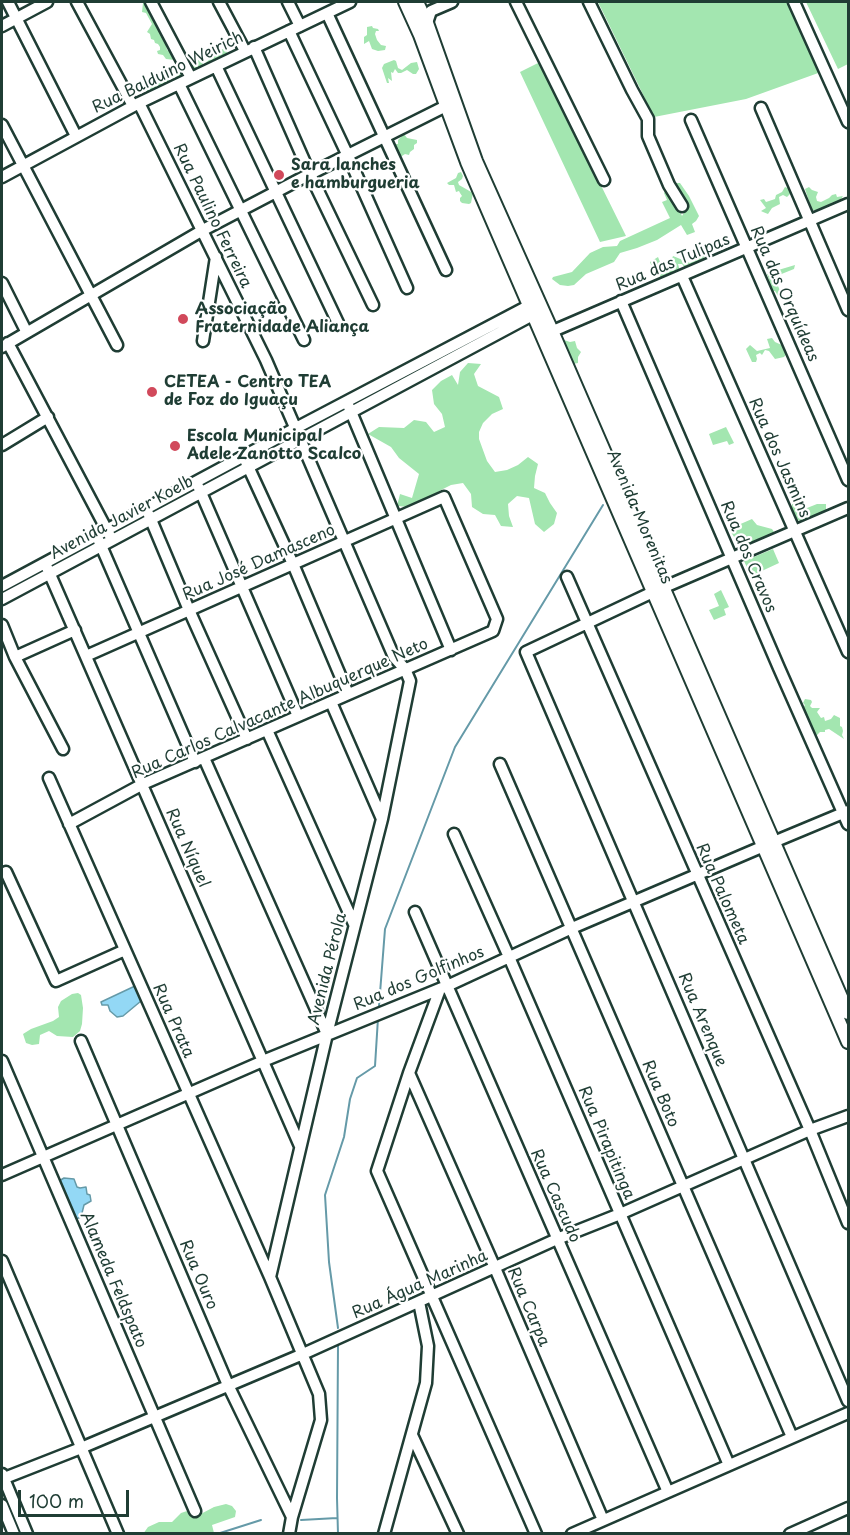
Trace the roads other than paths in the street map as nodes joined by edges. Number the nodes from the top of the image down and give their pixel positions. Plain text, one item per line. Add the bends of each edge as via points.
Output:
1 (8, 2) edge
2 (47, 2) edge
3 (78, 2) edge
4 (151, 2) edge
5 (219, 2) edge
6 (288, 2) edge
7 (350, 2) edge
8 (405, 2) edge
9 (417, 2) edge
10 (453, 2) edge
11 (516, 2) edge
12 (589, 2) edge
13 (794, 2) edge
14 (327, 13) junction
15 (16, 18) junction
16 (427, 23) junction
17 (2, 26) edge
18 (300, 26) junction
19 (289, 31) junction
20 (249, 49) junction
21 (216, 66) junction
22 (191, 78) junction
23 (179, 84) junction
24 (450, 104) junction
25 (136, 105) junction
26 (761, 108) dead end
27 (691, 120) dead end
28 (849, 122) edge
29 (2, 125) edge
30 (76, 136) junction
31 (384, 137) junction
32 (348, 156) junction
33 (22, 165) junction
34 (310, 174) junction
35 (2, 177) edge
36 (604, 180) dead end
37 (275, 192) junction
38 (849, 204) edge
39 (682, 206) dead end
40 (239, 210) junction
41 (809, 221) junction
42 (203, 230) junction
43 (747, 248) junction
44 (216, 256) junction
45 (446, 270) dead end
46 (682, 276) junction
47 (2, 283) edge
48 (407, 288) dead end
49 (90, 294) junction
50 (621, 301) junction
51 (373, 305) dead end
52 (536, 308) junction
53 (849, 310) edge
54 (338, 323) dead end
55 (26, 332) junction
56 (547, 334) junction
57 (304, 340) dead end
58 (203, 341) dead end
59 (5, 345) edge
60 (117, 345) dead end
61 (346, 402) junction
62 (351, 413) junction
63 (48, 417) junction
64 (296, 428) junction
65 (301, 440) junction
66 (2, 445) edge
67 (243, 457) junction
68 (249, 467) junction
69 (849, 480) edge
70 (198, 487) junction
71 (849, 508) edge
72 (149, 514) junction
73 (396, 518) junction
74 (795, 531) junction
75 (104, 538) junction
76 (344, 542) junction
77 (732, 558) junction
78 (293, 564) junction
79 (48, 568) junction
80 (567, 578) dead end
81 (2, 586) edge
82 (242, 587) junction
83 (658, 590) junction
84 (2, 599) edge
85 (189, 610) junction
86 (497, 619) joint
87 (588, 624) junction
88 (2, 625) edge
89 (75, 630) junction
90 (139, 633) junction
91 (451, 650) junction
92 (849, 652) edge
93 (86, 656) junction
94 (15, 657) junction
95 (405, 669) junction
96 (348, 694) junction
97 (331, 702) junction
98 (298, 716) junction
99 (267, 730) junction
100 (247, 739) junction
101 (63, 749) dead end
102 (199, 760) junction
103 (500, 764) dead end
104 (49, 778) dead end
105 (143, 784) junction
106 (847, 816) edge
107 (382, 819) junction
108 (69, 824) junction
109 (454, 834) dead end
110 (769, 844) junction
111 (6, 872) dead end
112 (697, 875) junction
113 (634, 902) junction
114 (415, 912) dead end
115 (354, 924) junction
116 (572, 928) junction
117 (125, 950) junction
118 (509, 957) junction
119 (443, 987) junction
120 (849, 1013) edge
121 (327, 1034) junction
122 (81, 1041) dead end
123 (849, 1042) edge
124 (2, 1061) edge
125 (263, 1061) junction
126 (409, 1073) junction
127 (189, 1094) junction
128 (849, 1116) edge
129 (117, 1125) junction
130 (810, 1130) junction
131 (300, 1146) junction
132 (44, 1157) junction
133 (744, 1158) junction
134 (2, 1175) edge
135 (682, 1186) junction
136 (620, 1214) junction
137 (849, 1223) edge
138 (558, 1239) junction
139 (2, 1261) edge
140 (495, 1268) junction
141 (270, 1277) junction
142 (432, 1297) junction
143 (419, 1302) junction
144 (303, 1354) junction
145 (228, 1385) junction
146 (849, 1401) edge
147 (849, 1413) edge
148 (155, 1417) junction
149 (412, 1436) junction
150 (792, 1437) junction
151 (81, 1448) junction
152 (729, 1465) junction
153 (2, 1477) edge
154 (668, 1492) junction
155 (2, 1504) edge
156 (849, 1508) edge
157 (195, 1511) dead end
158 (292, 1517) junction
159 (603, 1520) junction
160 (14, 1533) edge
161 (27, 1533) edge
162 (118, 1533) edge
163 (289, 1533) edge
164 (384, 1533) edge
165 (458, 1533) edge
166 (536, 1533) edge
167 (572, 1533) edge
168 (790, 1533) edge

1 - 15 street
2 - 15 street
3 - 25 street, Rua Paulino Ferreira
4 - 22 street
5 - 20 street
6 - 18 street
7 - 14 street, Rua Balduino Weirich
8 - 24 main road, Avenida Morenitas
9 - 16 main road, Avenida Morenitas
10 - 16 street via 431,11
11 - 36 street
12 - 39 street via 648,118 648,136
13 - 28 street
14 - 18 street, Rua Balduino Weirich
14 - 31 street
15 - 17 street
15 - 30 street
16 - 24 main road, Avenida Morenitas
18 - 19 street, Rua Balduino Weirich
19 - 20 street, Rua Balduino Weirich
19 - 32 street
20 - 21 street, Rua Balduino Weirich
20 - 34 street
21 - 22 street, Rua Balduino Weirich
21 - 37 street
22 - 23 street, Rua Balduino Weirich
23 - 25 street, Rua Balduino Weirich
23 - 40 street
24 - 31 street
24 - 52 main road, Avenida Morenitas
25 - 30 street, Rua Balduino Weirich
25 - 42 street, Rua Paulino Ferreira
26 - 41 street
27 - 43 street, Rua das Orquídeas
29 - 33 street
30 - 33 street, Rua Balduino Weirich
31 - 32 street
31 - 45 street
32 - 34 street
32 - 48 street
33 - 35 street, Rua Balduino Weirich
33 - 49 street
34 - 37 street
34 - 51 street
37 - 40 street
37 - 54 street
38 - 41 street, Rua das Tulipas
40 - 42 street
40 - 57 street
41 - 43 street, Rua das Tulipas
41 - 53 street
42 - 44 street, Rua Paulino Ferreira
42 - 49 street
43 - 46 street, Rua das Tulipas
43 - 69 street, Rua das Orquídeas
44 - 58 street
44 - 64 street, Rua Paulino Ferreira
46 - 50 street, Rua das Tulipas
46 - 74 street, Rua dos Jasmins
47 - 55 street
49 - 55 street
49 - 60 street
50 - 56 street, Rua das Tulipas
50 - 77 street, Rua dos Cravos
52 - 56 main road, Avenida Morenitas
52 - 61 street, Avenida Javier Koelb
52 - 62 street, Avenida Javier Koelb
55 - 59 street
56 - 83 main road, Avenida Morenitas
59 - 63 street
61 - 62 street
61 - 64 street, Avenida Javier Koelb
62 - 65 street, Avenida Javier Koelb
62 - 73 street
63 - 66 street
63 - 75 street
64 - 65 street, Rua Paulino Ferreira
64 - 67 street, Avenida Javier Koelb
65 - 68 street, Avenida Javier Koelb
65 - 76 street, Rua Paulino Ferreira
67 - 68 street
67 - 70 street, Avenida Javier Koelb
68 - 70 street, Avenida Javier Koelb
68 - 78 street
70 - 72 street, Avenida Javier Koelb
70 - 82 street
71 - 74 street
72 - 75 street, Avenida Javier Koelb
72 - 85 street
73 - 76 street, Rua José Damasceno
73 - 86 street, Rua José Damasceno via 444,497
73 - 91 street
74 - 77 street
74 - 92 street, Rua dos Jasmins
75 - 79 street, Avenida Javier Koelb
75 - 90 street
76 - 78 street, Rua José Damasceno
76 - 95 street, Rua Paulino Ferreira via 394,657
77 - 83 street
77 - 106 street, Rua dos Cravos
78 - 82 street, Rua José Damasceno
78 - 96 street
79 - 81 street, Avenida Javier Koelb
79 - 84 street, Avenida Javier Koelb
79 - 89 street, Rua Níquel
80 - 87 street, Rua Palometa
82 - 85 street, Rua José Damasceno
82 - 98 street
83 - 87 street
83 - 110 main road, Avenida Morenitas
85 - 90 street, Rua José Damasceno
85 - 100 street
86 - 91 street, Rua Carlos Calvacante Albuquerque Neto via 492,631
87 - 112 street, Rua Palometa
87 - 113 street, Rua Arenque via 526,652
88 - 94 street
89 - 93 street, Rua Níquel
89 - 94 street
90 - 93 street, Rua José Damasceno
90 - 102 street
91 - 95 street, Rua Carlos Calvacante Albuquerque Neto
93 - 105 street, Rua Níquel
94 - 101 street
95 - 96 street, Rua Carlos Calvacante Albuquerque Neto
95 - 107 street, Avenida Pérola via 410,681
96 - 97 street, Rua Carlos Calvacante Albuquerque Neto
97 - 98 street, Rua Carlos Calvacante Albuquerque Neto
97 - 107 street
98 - 99 street, Rua Carlos Calvacante Albuquerque Neto
99 - 100 street, Rua Carlos Calvacante Albuquerque Neto
99 - 115 street
100 - 102 street, Rua Carlos Calvacante Albuquerque Neto
102 - 105 street, Rua Carlos Calvacante Albuquerque Neto
102 - 121 street
103 - 116 street, Rua Boto
104 - 108 street, Rua Prata
105 - 108 street, Rua Carlos Calvacante Albuquerque Neto
105 - 125 street, Rua Níquel
106 - 110 street, Rua dos Golfinhos
107 - 115 street, Avenida Pérola
108 - 117 street, Rua Prata
109 - 118 street, Rua Pirapitinga
110 - 112 street, Rua dos Golfinhos
110 - 120 main road, Avenida Morenitas
110 - 123 main road, Avenida Morenitas
111 - 117 street via 56,981
112 - 113 street, Rua dos Golfinhos
112 - 130 street, Rua Palometa
113 - 116 street, Rua dos Golfinhos
113 - 133 street, Rua Arenque
114 - 119 street, Rua Cascudo
115 - 121 street, Avenida Pérola
116 - 118 street, Rua dos Golfinhos
116 - 135 street, Rua Boto
117 - 127 street, Rua Prata
118 - 119 street, Rua dos Golfinhos
118 - 136 street, Rua Pirapitinga
119 - 121 street, Rua dos Golfinhos
119 - 126 street
119 - 138 street, Rua Cascudo
121 - 125 street, Rua dos Golfinhos
121 - 131 street, Avenida Pérola
122 - 129 street, Rua Ouro
124 - 132 street, Alameda Feldspato
125 - 127 street, Rua dos Golfinhos
125 - 131 street, Rua Níquel
126 - 140 street, Rua Carpa
126 - 142 street via 377,1171
127 - 129 street, Rua dos Golfinhos
127 - 141 street, Rua Prata
128 - 130 street, Rua Água Marinha
129 - 132 street, Rua dos Golfinhos
129 - 145 street, Rua Ouro
130 - 133 street, Rua Água Marinha
130 - 137 street, Rua Palometa
131 - 141 street, Avenida Pérola
132 - 134 street, Rua dos Golfinhos
132 - 148 street, Alameda Feldspato
133 - 135 street, Rua Água Marinha
133 - 146 street, Rua Arenque
135 - 136 street, Rua Água Marinha
135 - 150 street, Rua Boto
136 - 138 street, Rua Água Marinha
136 - 152 street, Rua Pirapitinga
138 - 140 street, Rua Água Marinha
138 - 154 street, Rua Cascudo
139 - 151 street
140 - 142 street, Rua Água Marinha
140 - 159 street, Rua Carpa
141 - 144 street, Rua Prata
142 - 143 street, Rua Água Marinha
142 - 166 street
143 - 144 street, Rua Água Marinha
143 - 149 street via 428,1346 426,1383
144 - 145 street, Rua Água Marinha
144 - 158 street, Rua Prata via 319,1394 321,1420
145 - 148 street, Rua Água Marinha
145 - 158 street, Rua Ouro
147 - 150 street
148 - 151 street, Rua Água Marinha
148 - 157 street, Alameda Feldspato
149 - 164 street
149 - 165 street
150 - 152 street
151 - 153 street, Rua Água Marinha
151 - 162 street
152 - 154 street
153 - 161 street
154 - 159 street
155 - 160 street
156 - 168 street
158 - 163 street, Rua Prata
159 - 167 street

